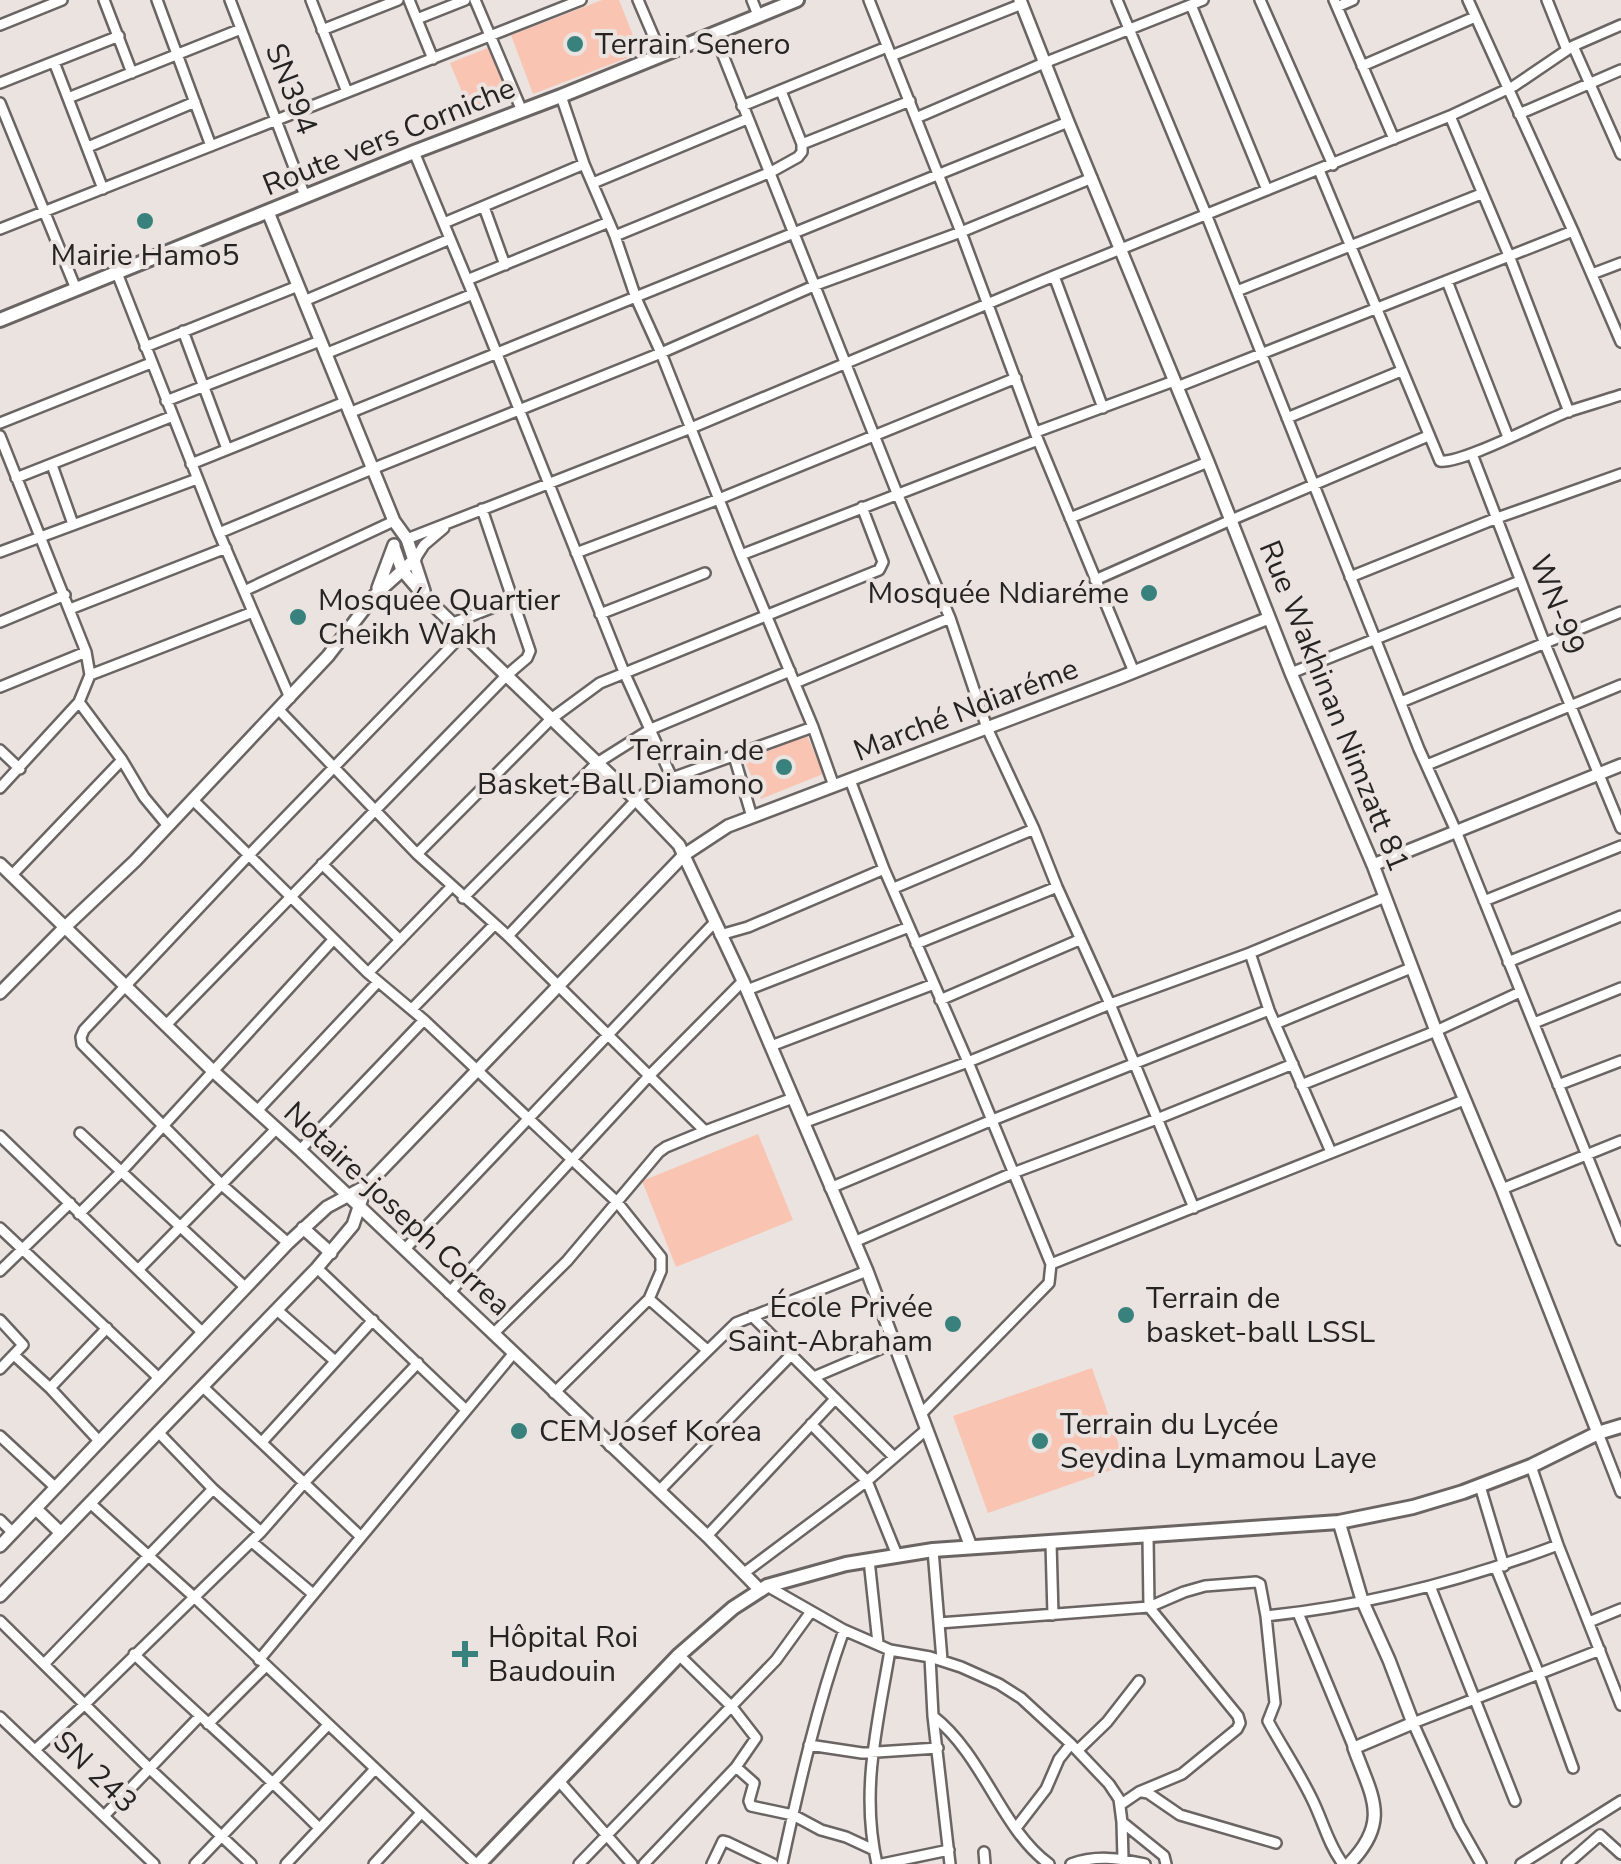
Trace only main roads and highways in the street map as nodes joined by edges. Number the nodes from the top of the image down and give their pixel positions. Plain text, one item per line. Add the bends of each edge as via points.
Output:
1 (797, 0) edge
2 (0, 320) edge
3 (1621, 1426) edge
4 (478, 1864) edge

1 - 2 main road, Route vers Corniche
3 - 4 main road via 1480,1486 1338,1522 933,1550 819,1570 764,1588 680,1656

